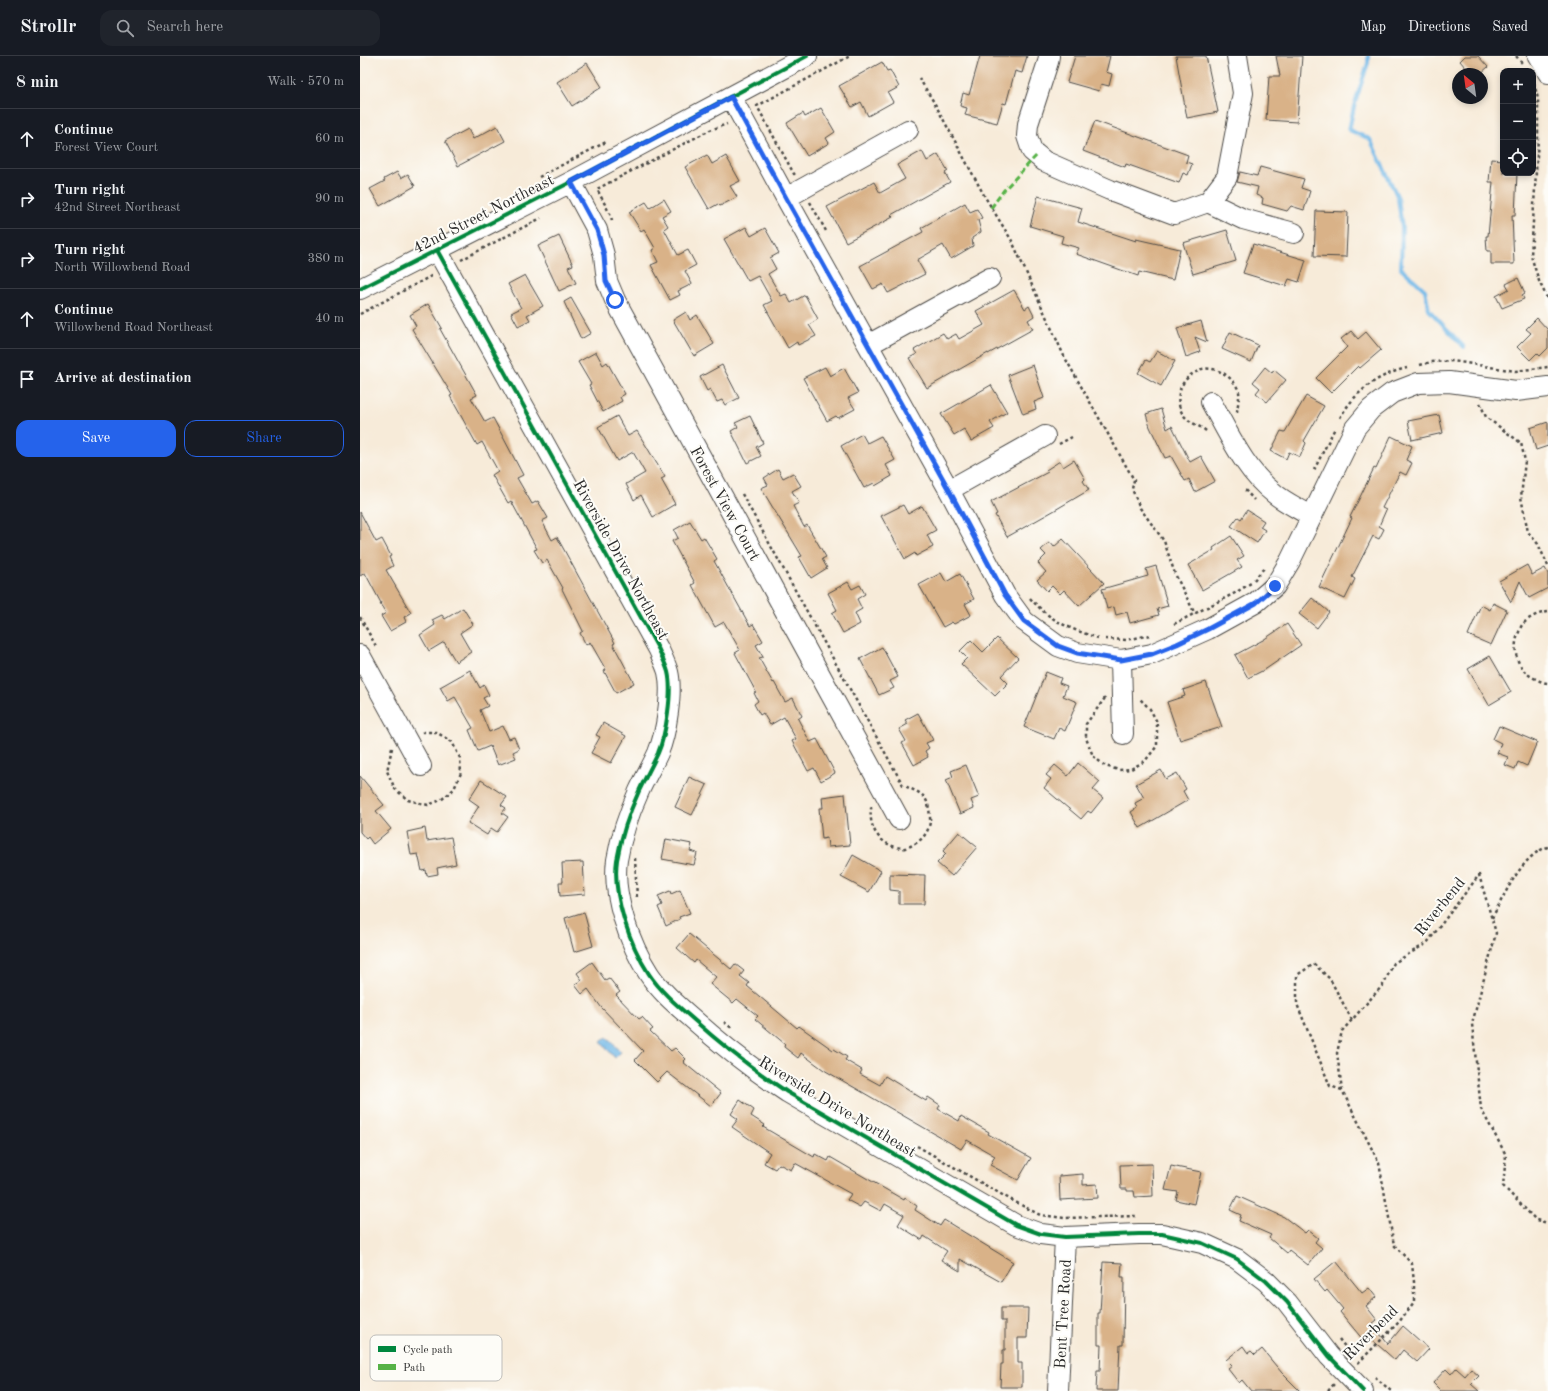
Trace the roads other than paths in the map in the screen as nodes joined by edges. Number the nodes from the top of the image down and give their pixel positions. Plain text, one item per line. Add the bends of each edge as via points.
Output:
1 (807, 56) edge
2 (1049, 56) edge
3 (1236, 56) edge
4 (1538, 56) edge
5 (1548, 73) edge
6 (731, 97) junction
7 (908, 130) dead end
8 (571, 182) junction
9 (786, 198) junction
10 (1208, 202) junction
11 (1294, 233) dead end
12 (437, 250) junction
13 (990, 278) dead end
14 (360, 289) edge
15 (868, 345) junction
16 (1548, 387) edge
17 (1211, 402) dead end
18 (1052, 441) road end
19 (949, 490) junction
20 (1312, 517) junction
21 (360, 655) edge
22 (1121, 660) junction
23 (1123, 734) dead end
24 (421, 766) dead end
25 (899, 819) dead end
26 (1066, 1237) junction
27 (1367, 1383) edge
28 (1058, 1391) edge

1 - 6 street, 42nd Street Northeast
2 - 10 street via 1028,124 1027,136 1032,151 1044,160 1110,190 1174,214
3 - 10 street via 1243,93 1227,177
4 - 5 street
6 - 8 street, 42nd Street Northeast
6 - 9 street
7 - 9 street
8 - 12 street, 42nd Street Northeast
8 - 25 street, Forest View Court via 597,230 604,255 606,281 615,300
9 - 15 street
10 - 11 street via 1243,219
12 - 14 street, 42nd Street Northeast
12 - 26 street, Riverside Drive Northeast via 659,650 668,673 666,723 658,752 638,791 624,828 617,861 618,888 624,922 636,952 650,976 710,1035 755,1071 787,1092 1016,1225 1041,1234
13 - 15 street
15 - 19 street
16 - 20 street via 1516,391 1449,382 1418,383 1392,393 1371,409 1355,428
17 - 20 street via 1244,460 1259,479 1275,494
18 - 19 street
19 - 22 street via 1005,595 1024,621 1058,646 1077,653
20 - 22 street via 1275,586 1256,603 1177,644 1152,654
21 - 24 street
22 - 23 street
26 - 27 street, Riverside Drive Northeast via 1162,1234 1202,1243 1236,1259 1287,1302 1329,1356 1346,1373
26 - 28 street, Bent Tree Road

